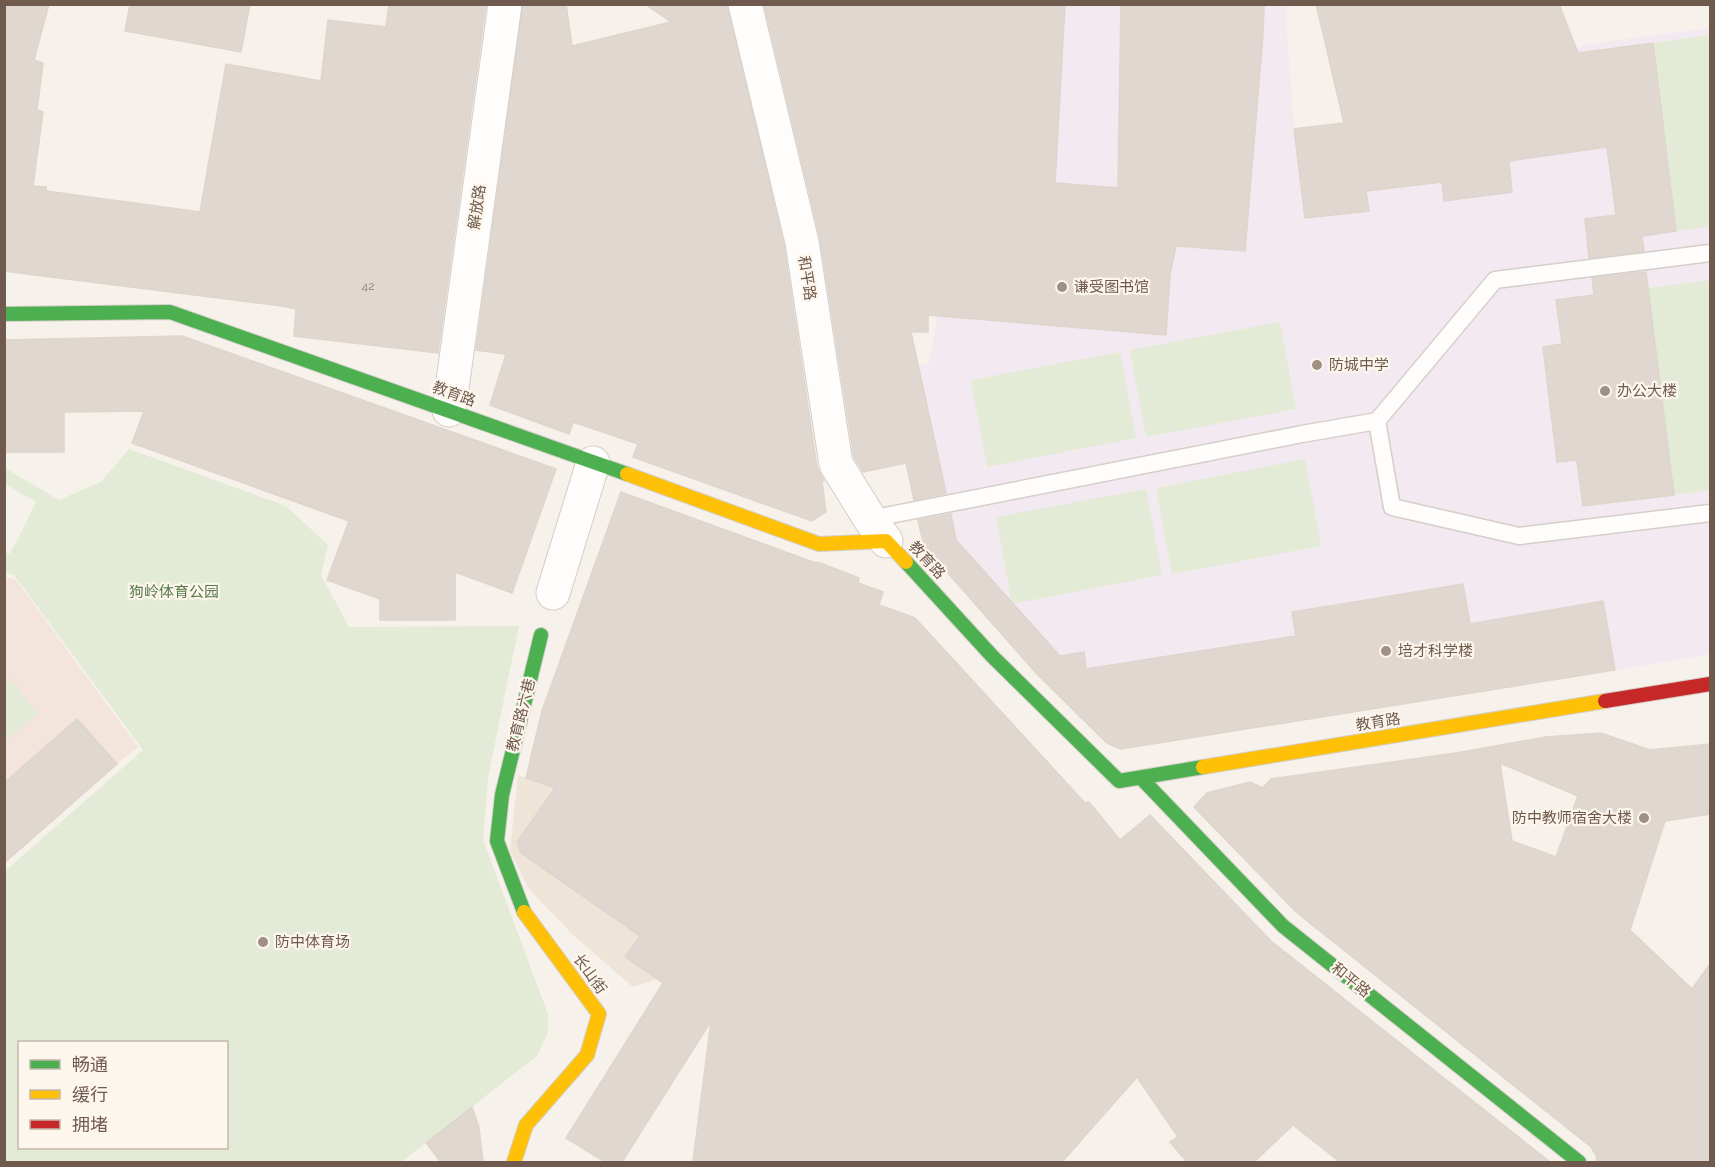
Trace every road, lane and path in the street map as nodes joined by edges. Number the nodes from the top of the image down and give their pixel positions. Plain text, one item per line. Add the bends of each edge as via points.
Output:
1 (505, 4) edge
2 (745, 4) edge
3 (1710, 253) edge
4 (4, 314) edge
5 (449, 410) junction
6 (1377, 421) junction
7 (593, 463) junction
8 (1710, 513) edge
9 (878, 530) junction
10 (553, 593) dead end
11 (541, 635) dead end
12 (1710, 684) edge
13 (1141, 778) junction
14 (502, 795) joint
15 (514, 1162) edge
16 (1579, 1162) edge

1 - 5 street, 解放路
2 - 9 street, 和平路 via 802,242 836,464
3 - 6 lane via 1495,280
4 - 5 street, 教育路 via 170,312
5 - 7 street, 教育路
6 - 8 lane via 1392,507 1519,536
6 - 9 lane via 1302,434
7 - 9 street, 教育路 via 819,544
7 - 10 street
9 - 13 street, 教育路 via 992,656 1119,781
11 - 14 street, 教育路六巷
12 - 13 street, 教育路
13 - 16 street, 和平路 via 1283,926
14 - 15 street, 长山街 via 497,841 523,911 599,1014 587,1055 526,1125

